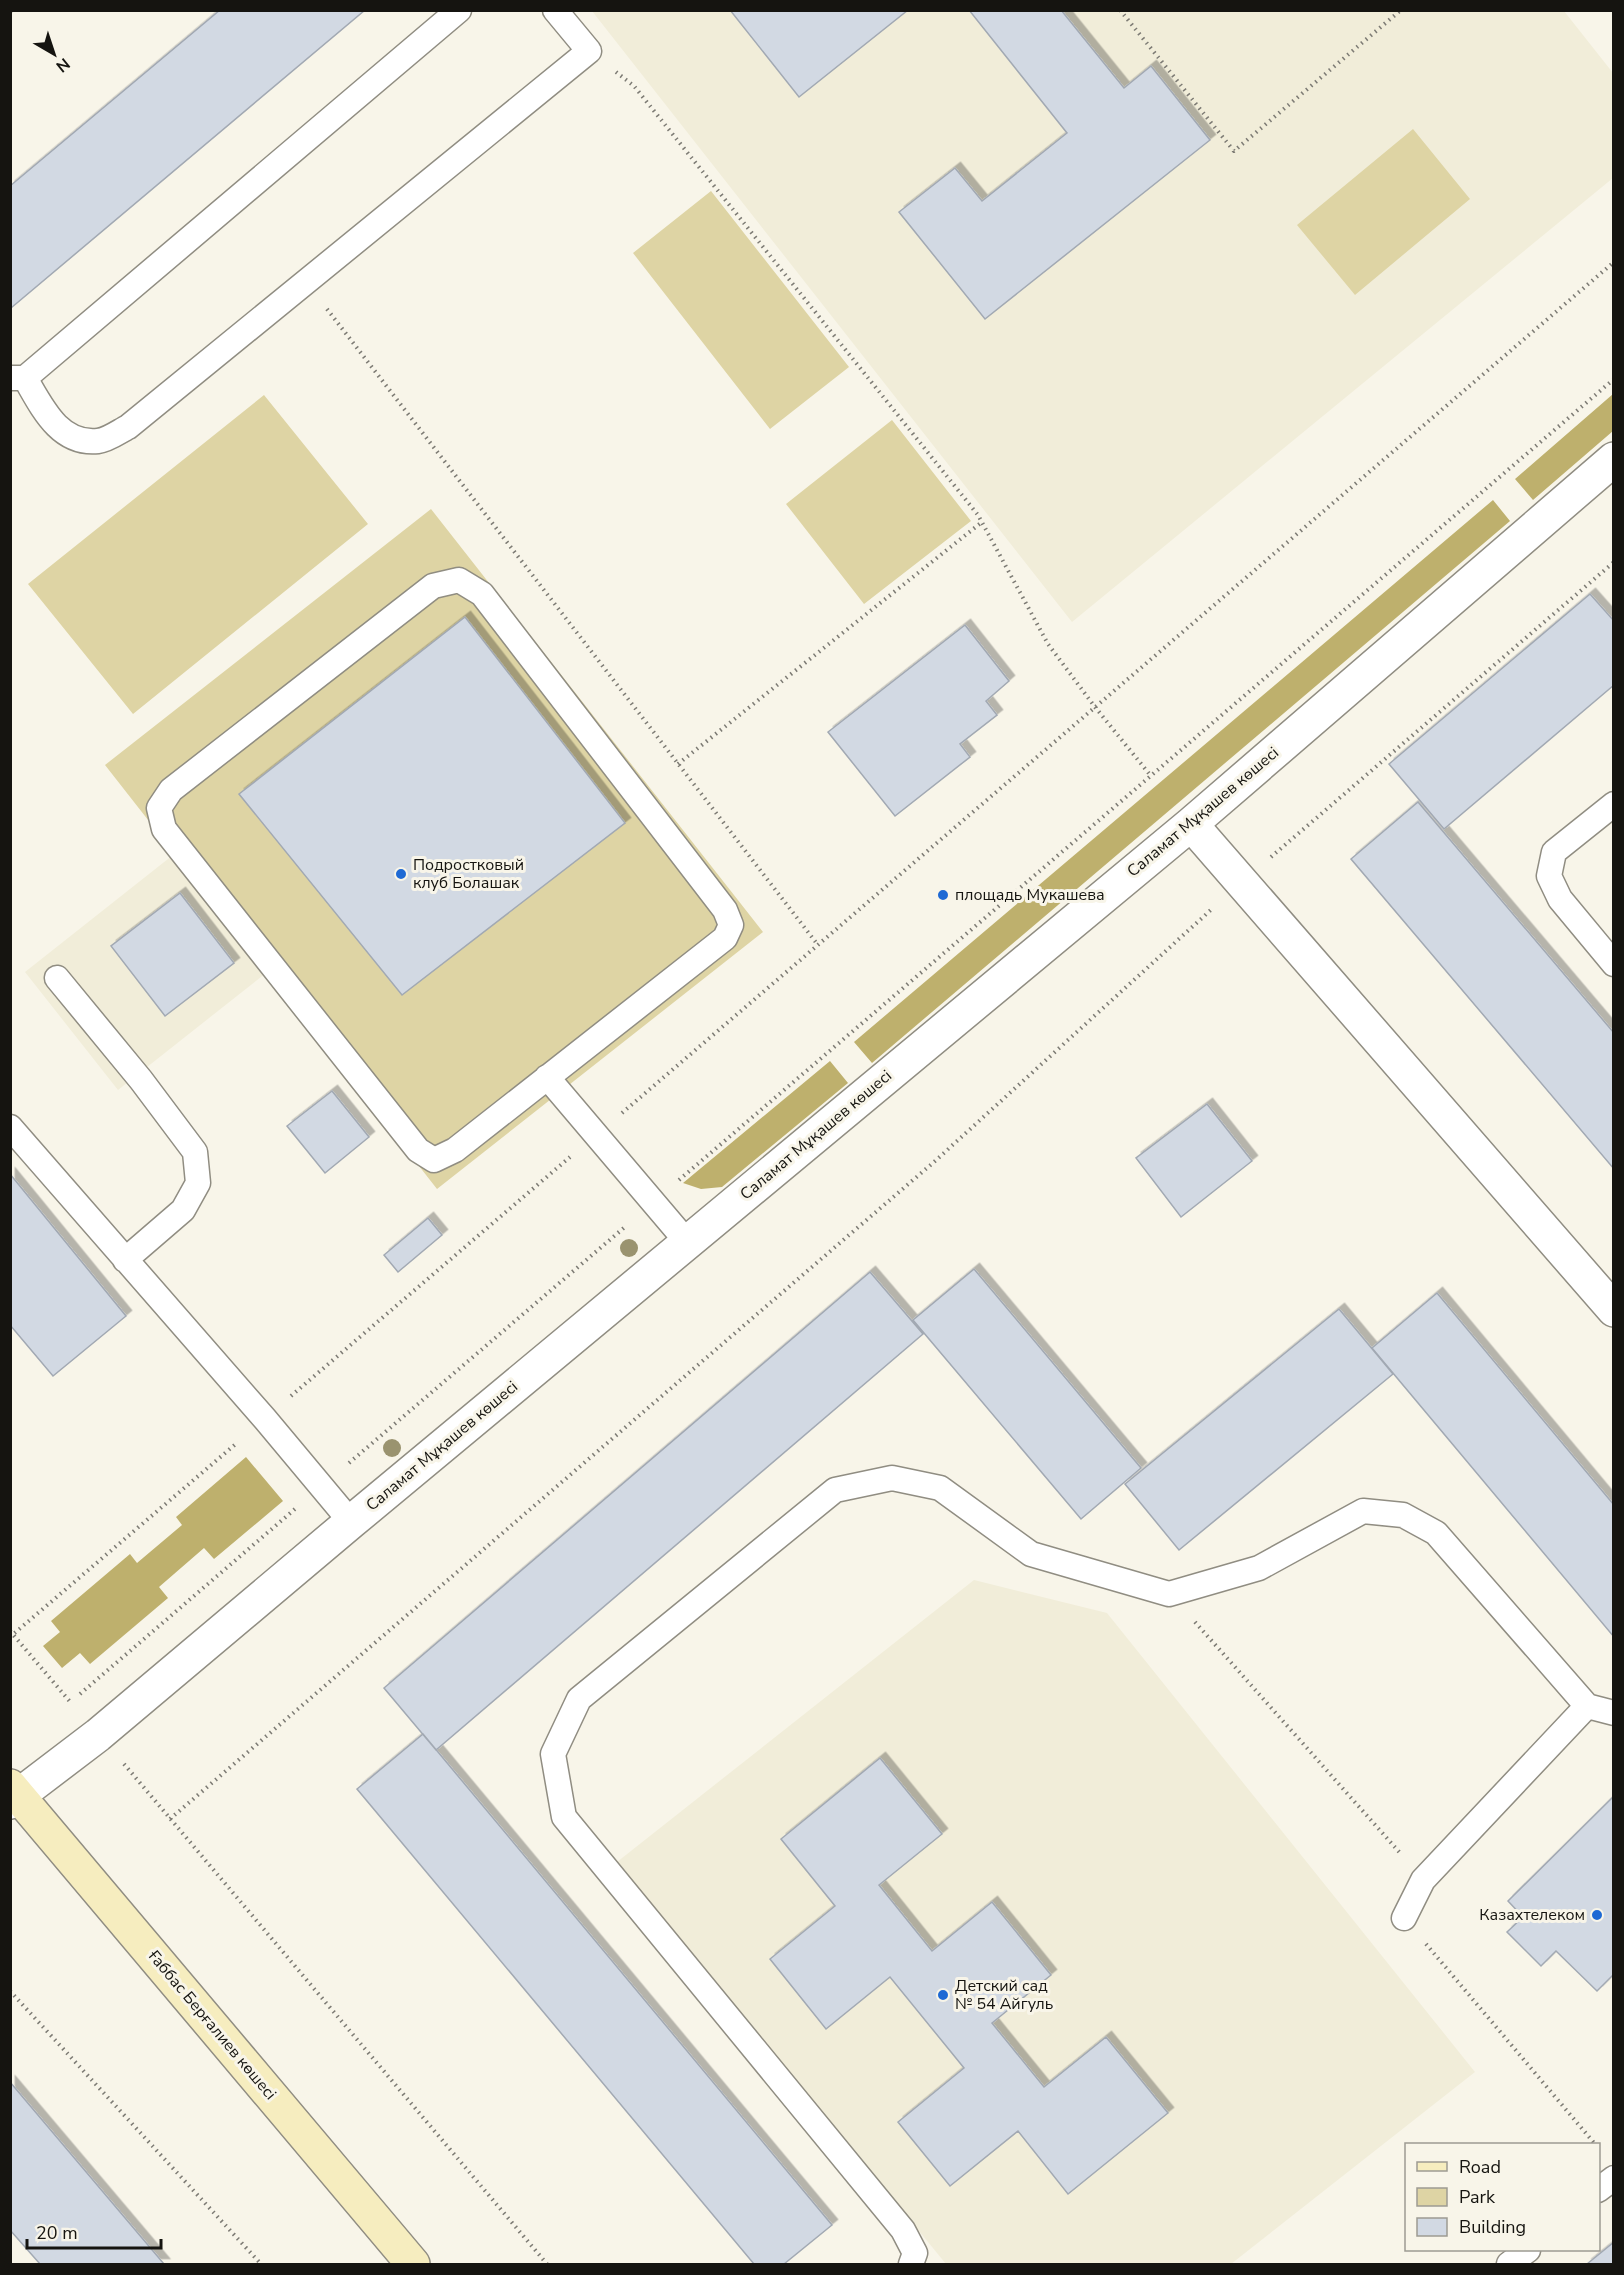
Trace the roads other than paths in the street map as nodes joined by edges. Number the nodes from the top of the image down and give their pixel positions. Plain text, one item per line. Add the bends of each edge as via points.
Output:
1 (459, 10) edge
2 (555, 10) edge
3 (18, 378) edge
4 (1614, 459) edge
5 (1614, 804) edge
6 (1191, 824) junction
7 (1614, 964) edge
8 (57, 978) dead end
9 (547, 1077) junction
10 (10, 1127) edge
11 (687, 1242) junction
12 (125, 1260) junction
13 (1614, 1310) edge
14 (351, 1522) junction
15 (1587, 1706) junction
16 (1614, 1713) edge
17 (13, 1795) edge
18 (1404, 1918) road end
19 (1614, 2178) edge
20 (1600, 2189) edge
21 (1526, 2251) edge
22 (413, 2265) edge
23 (910, 2265) edge
24 (1509, 2265) edge

1 - 3 lane
2 - 3 lane via 588,51 128,427 99,441 71,438 48,418
4 - 6 street, Саламат Мұқашев көшесі
5 - 7 lane via 1554,852 1549,876 1560,899
6 - 11 street, Саламат Мұқашев көшесі
6 - 13 street
8 - 12 lane via 195,1152 198,1183 183,1210
9 - 9 lane via 725,938 731,925 725,910 482,594 459,580 433,586 171,790 159,808 164,829 418,1150 434,1160 455,1150
9 - 11 lane
10 - 12 lane
11 - 14 street, Саламат Мұқашев көшесі
12 - 14 lane
14 - 17 street, Саламат Мұқашев көшесі via 98,1735
15 - 16 lane
15 - 18 lane via 1423,1880
15 - 23 lane via 1436,1533 1403,1515 1363,1511 1260,1568 1169,1594 1031,1554 940,1488 892,1478 835,1490 579,1699 553,1754 564,1817 903,2230 915,2253
17 - 22 street, Ғаббас Берғалиев көшесі
19 - 20 lane
21 - 24 lane

